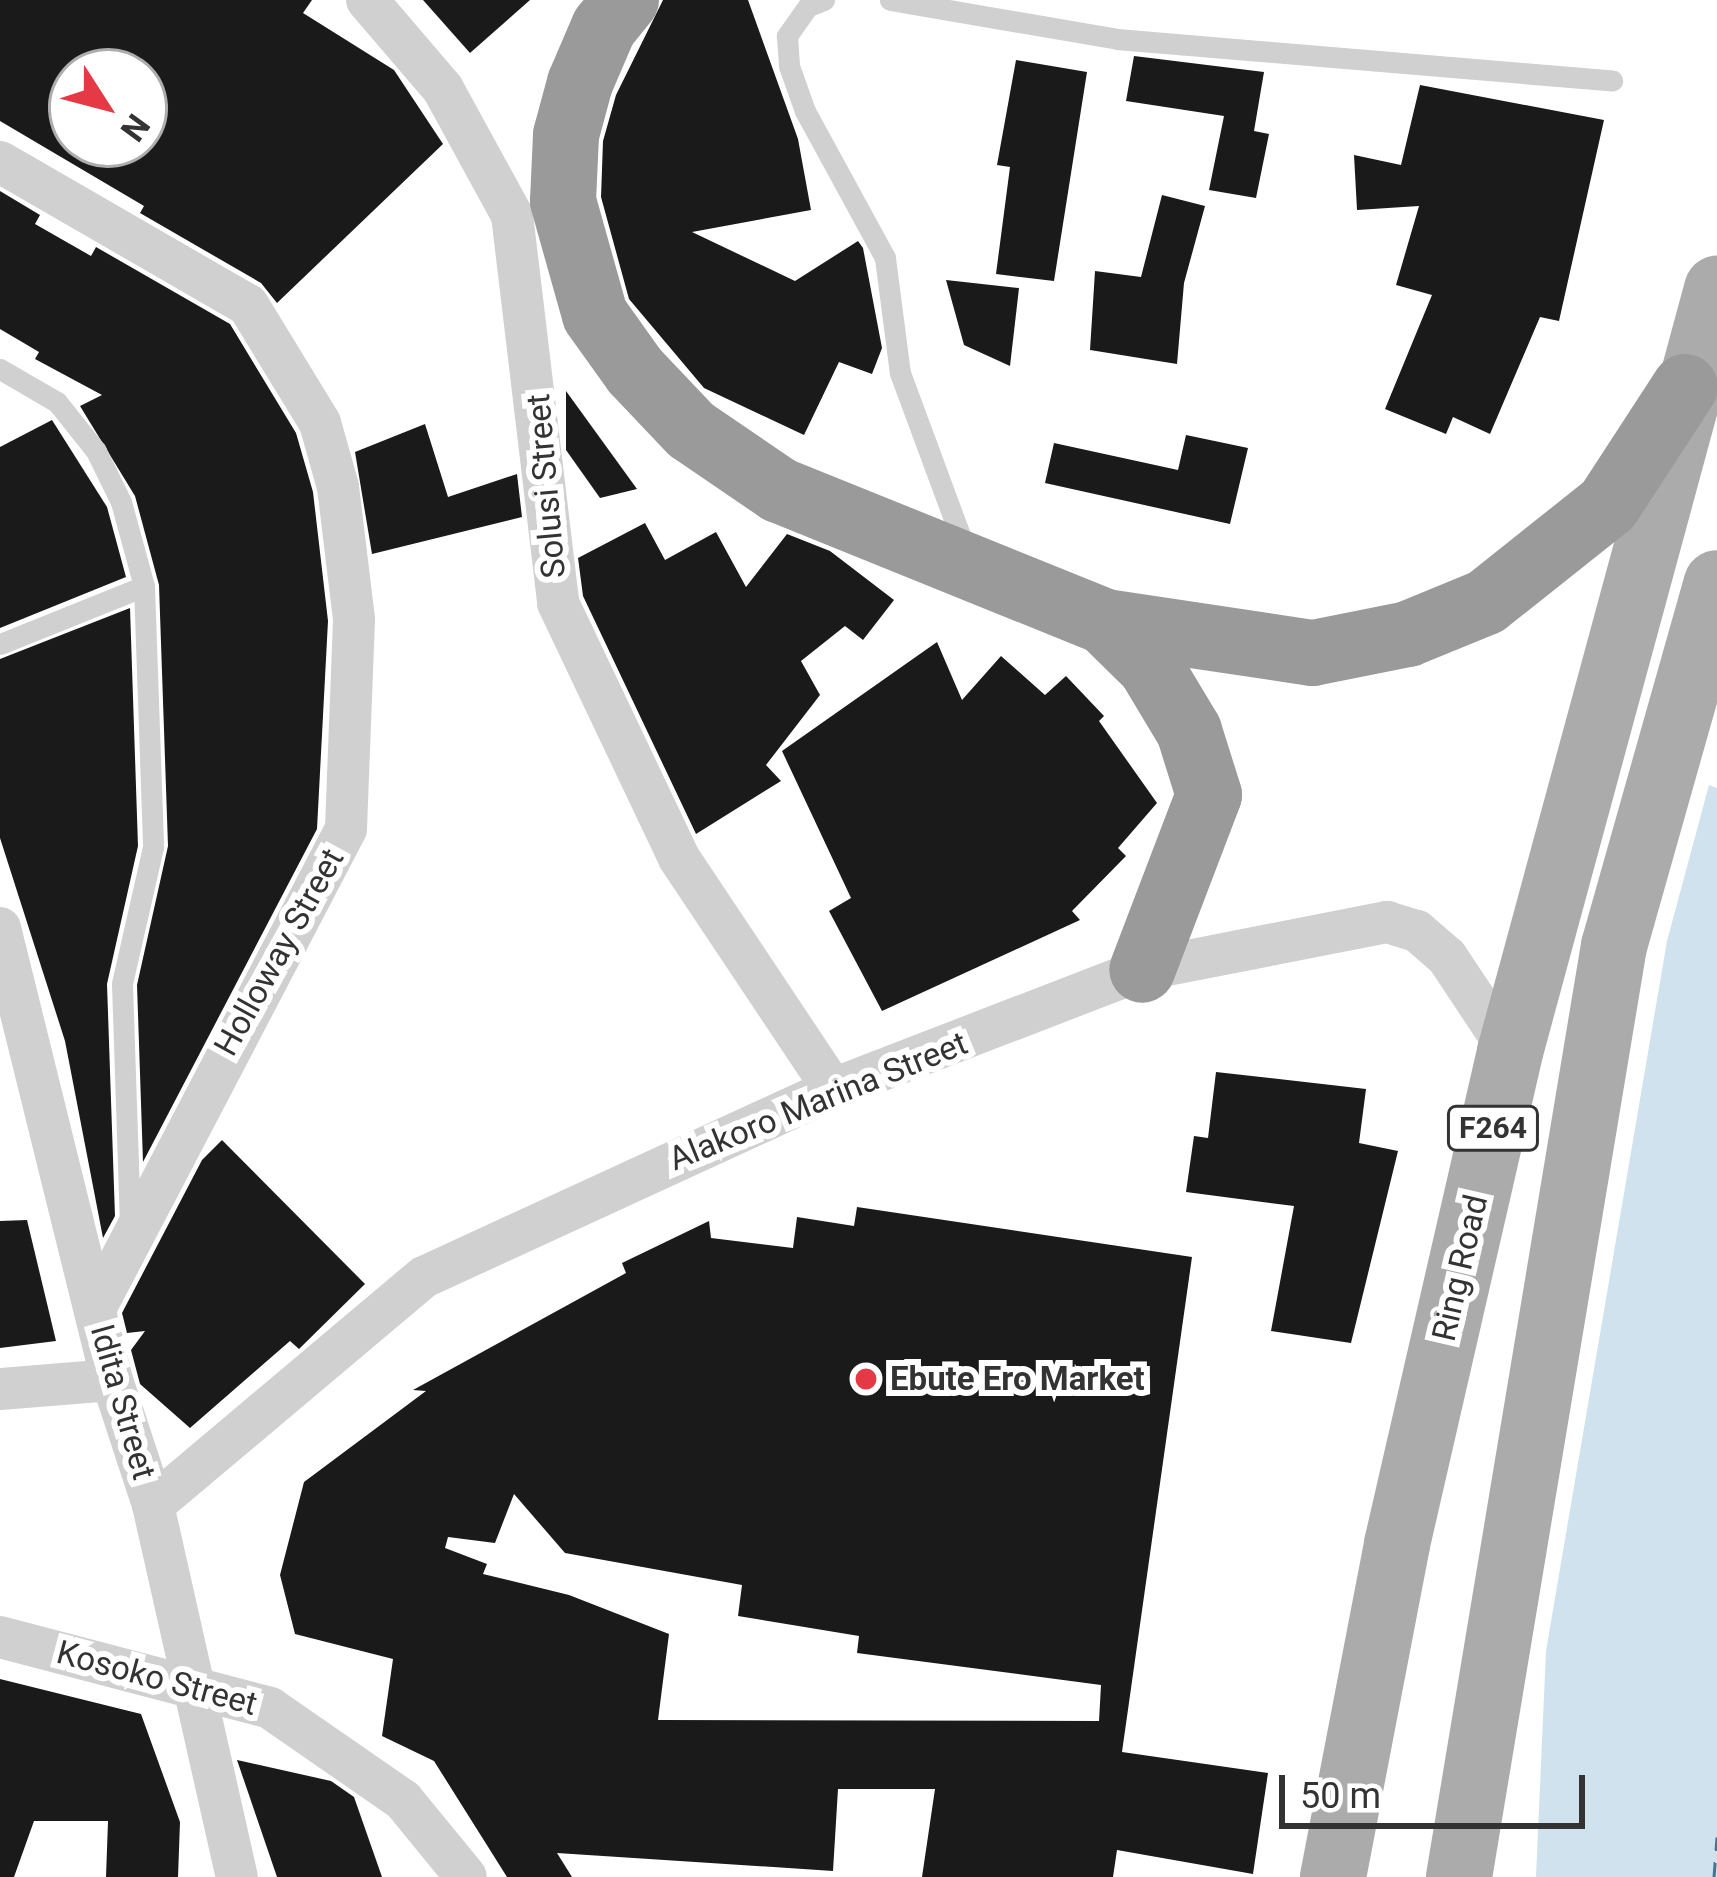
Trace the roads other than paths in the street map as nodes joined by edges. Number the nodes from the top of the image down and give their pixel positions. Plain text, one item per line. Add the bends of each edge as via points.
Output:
1 (367, 0) edge
2 (626, 0) edge
3 (824, 0) edge
4 (890, 0) edge
5 (1612, 81) dead end
6 (0, 162) edge
7 (1717, 289) edge
8 (0, 369) edge
9 (1685, 387) junction
10 (973, 569) junction
11 (1717, 583) edge
12 (144, 586) junction
13 (1106, 622) junction
14 (0, 644) edge
15 (0, 928) edge
16 (1142, 970) junction
17 (1510, 1052) junction
18 (833, 1089) junction
19 (131, 1237) junction
20 (95, 1307) junction
21 (112, 1380) junction
22 (0, 1389) edge
23 (153, 1504) junction
24 (0, 1637) edge
25 (197, 1684) junction
26 (1479, 1758) junction
27 (237, 1877) edge
28 (466, 1877) edge
29 (1333, 1877) edge
30 (1459, 1877) edge
31 (1495, 1877) edge

1 - 18 street, Solusi Street via 442,89 512,215 558,604 679,858
2 - 10 highway via 604,27 566,135 563,201 595,315 691,430 779,490
3 - 10 lane via 808,6 787,36 789,66 805,112 884,258 900,374
4 - 5 lane via 1140,41
6 - 19 street, Holloway Street via 248,305 304,387 338,487 354,620 346,829
7 - 9 main road, F264
8 - 12 lane via 57,402 96,451 121,502
9 - 13 highway via 1608,505 1486,602 1408,634 1312,653
9 - 17 main road, Ring Road / F264
10 - 13 highway
11 - 26 main road, F264 via 1614,946
12 - 14 lane
12 - 19 lane via 153,847 122,984
13 - 16 highway via 1150,666 1180,715 1208,795
15 - 20 street, Idita Street
16 - 17 street, Alakoro Marina Street via 1388,922 1447,956
16 - 18 street, Alakoro Marina Street
17 - 29 main road, Ring Road / F264 via 1397,1544
18 - 23 street, Alakoro Marina Street via 424,1277
19 - 20 street, Holloway Street
20 - 21 street, Idita Street
21 - 22 street
21 - 23 street, Idita Street
23 - 25 street, Idita Street
24 - 25 street, Kosoko Street
25 - 27 street, Idita Street
25 - 28 street, Kosoko Street via 270,1708 332,1745 403,1801
26 - 30 main road, F264
26 - 31 main road

